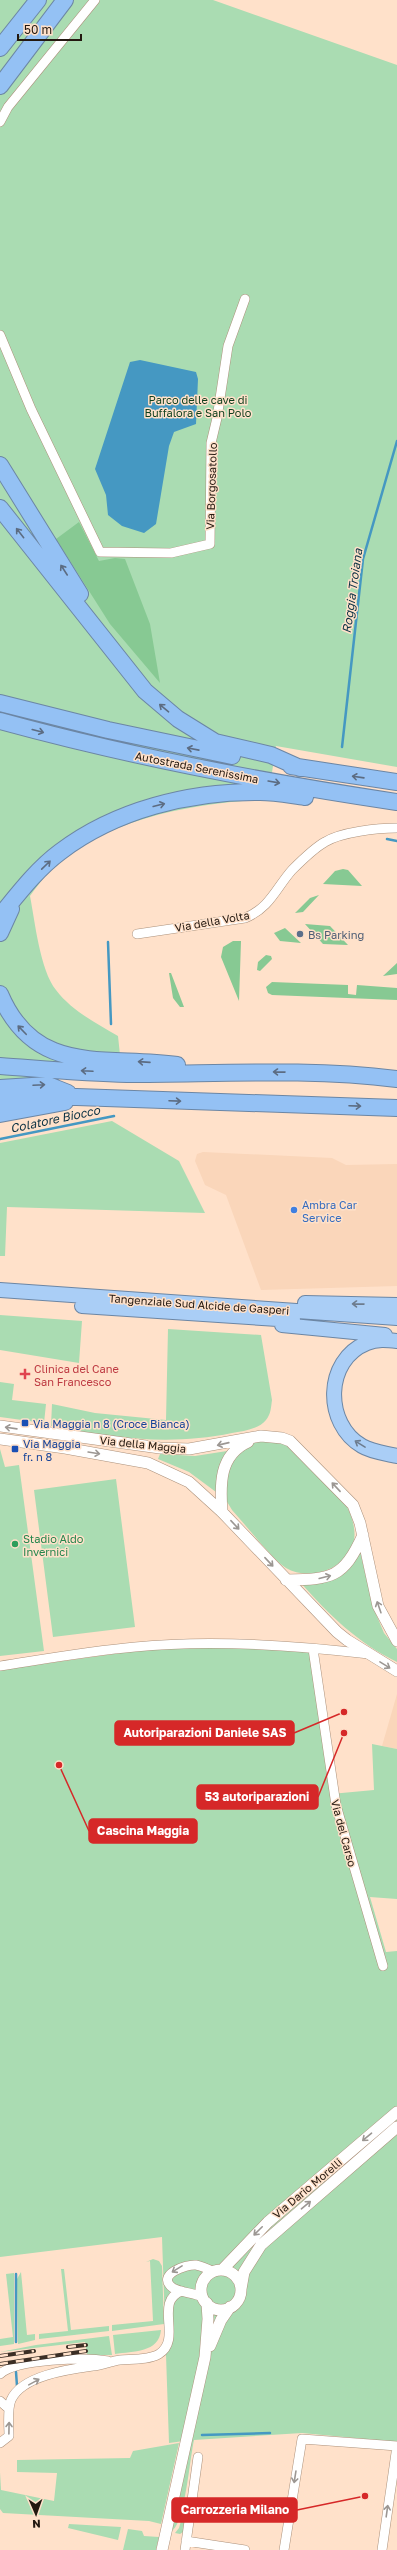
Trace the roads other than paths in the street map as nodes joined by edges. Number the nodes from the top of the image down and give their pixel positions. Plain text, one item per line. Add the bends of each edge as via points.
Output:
1 (29, 0) edge
2 (38, 0) edge
3 (56, 0) edge
4 (65, 0) edge
5 (95, 0) edge
6 (0, 35) edge
7 (0, 48) edge
8 (0, 67) edge
9 (0, 86) edge
10 (0, 122) edge
11 (245, 299) dead end
12 (0, 335) edge
13 (0, 465) edge
14 (0, 508) edge
15 (106, 639) junction
16 (0, 702) edge
17 (0, 721) edge
18 (300, 768) junction
19 (397, 782) edge
20 (360, 796) junction
21 (397, 802) edge
22 (397, 828) edge
23 (19, 893) junction
24 (0, 916) edge
25 (0, 933) edge
26 (137, 934) dead end
27 (0, 994) edge
28 (0, 1066) edge
29 (224, 1071) junction
30 (397, 1079) edge
31 (0, 1088) edge
32 (80, 1098) junction
33 (0, 1101) edge
34 (397, 1108) edge
35 (0, 1114) edge
36 (0, 1290) edge
37 (0, 1300) edge
38 (397, 1305) edge
39 (262, 1315) junction
40 (397, 1318) edge
41 (397, 1328) edge
42 (397, 1336) edge
43 (397, 1341) edge
44 (0, 1426) edge
45 (261, 1436) junction
46 (0, 1439) edge
47 (397, 1456) edge
48 (222, 1512) junction
49 (363, 1535) junction
50 (286, 1580) junction
51 (337, 1632) junction
52 (397, 1641) edge
53 (313, 1649) junction
54 (333, 1650) junction
55 (369, 1654) junction
56 (0, 1666) edge
57 (397, 1671) edge
58 (383, 1966) dead end
59 (397, 2112) edge
60 (397, 2127) edge
61 (218, 2271) junction
62 (169, 2280) junction
63 (241, 2289) junction
64 (182, 2291) junction
65 (205, 2300) junction
66 (230, 2307) junction
67 (168, 2308) junction
68 (205, 2357) junction
69 (109, 2361) junction
70 (0, 2374) edge
71 (0, 2401) edge
72 (9, 2409) junction
73 (0, 2443) edge
74 (397, 2446) edge
75 (198, 2457) dead end
76 (186, 2546) edge
77 (162, 2550) edge
78 (245, 2550) edge
79 (284, 2550) edge
80 (382, 2550) edge

1 - 6 highway
2 - 7 highway
3 - 8 highway
4 - 9 highway
5 - 10 street via 8,107
11 - 12 street, Via Borgosatollo via 228,346 211,443 210,544 171,553 100,552 31,409
15 -> 13 highway via 94,615
15 -> 14 highway via 87,620
18 -> 15 highway via 271,754 215,742 194,731 145,691
18 -> 16 highway, Autostrada Serenissima via 192,750
17 -> 20 highway, Autostrada Serenissima via 104,749 190,767
19 -> 18 highway, Autostrada Serenissima
20 - 21 highway, Autostrada Serenissima
23 -> 20 highway via 59,853 81,838 128,815 157,805 229,793 261,792 328,800
22 - 26 street, Via della Volta via 336,836 324,842 292,870 266,907 245,918
23 - 24 highway
23 - 25 highway
29 -> 27 highway via 162,1063 81,1059 58,1054 25,1033 6,1009
29 -> 28 highway via 125,1074
30 -> 29 highway via 318,1072
31 -> 32 highway via 48,1085
32 - 33 highway via 48,1096
32 -> 34 highway
32 - 35 highway via 47,1107
36 - 39 highway, Tangenziale Sud Alcide de Gasperi
37 - 39 highway, Tangenziale Sud Alcide de Gasperi via 217,1315
38 -> 39 highway via 284,1304
39 - 40 highway, Tangenziale Sud Alcide de Gasperi
39 - 41 highway, Tangenziale Sud Alcide de Gasperi
39 - 42 highway
47 -> 43 highway via 372,1451 353,1440 337,1415 334,1393 338,1370 359,1348 380,1340
45 -> 44 street, Via della Maggia via 189,1449 160,1448
45 - 48 street via 238,1446 224,1467 220,1480
49 -> 45 street via 353,1505 298,1447 282,1438
46 -> 48 street, Via della Maggia via 148,1463 189,1482
48 -> 50 street, Via della Maggia
50 -> 49 street via 321,1578 336,1574 348,1564
52 -> 49 street via 378,1606
50 - 51 street
51 - 54 street via 340,1639
51 - 55 street
53 - 54 street
53 - 56 street via 178,1644 136,1647
53 - 58 street, Via del Carso via 337,1811
54 - 55 street
55 -> 57 street
59 -> 61 street, Via Dario Morelli via 268,2222
63 -> 60 street, Via Dario Morelli via 244,2272 261,2245
61 -> 62 street via 198,2265 183,2266 173,2271
61 - 63 street via 233,2274
61 - 65 street, Via Dario Morelli via 202,2285
62 - 64 street via 173,2288
62 - 67 street via 166,2300
63 - 66 street, Via Dario Morelli via 238,2300
64 - 65 street
64 - 67 street via 174,2295
65 - 66 street via 220,2309
65 - 68 street, Via Dario Morelli via 208,2319
66 - 68 street, Via Dario Morelli via 221,2320
67 - 69 street via 168,2341 160,2353
68 - 77 street, Via Dario Morelli
69 - 70 street via 96,2358 54,2360 12,2367
72 -> 69 street via 15,2394 40,2378
71 - 72 street
73 -> 72 street via 9,2436
74 -> 79 street via 302,2439
80 -> 74 street
75 - 76 street
76 - 78 street

